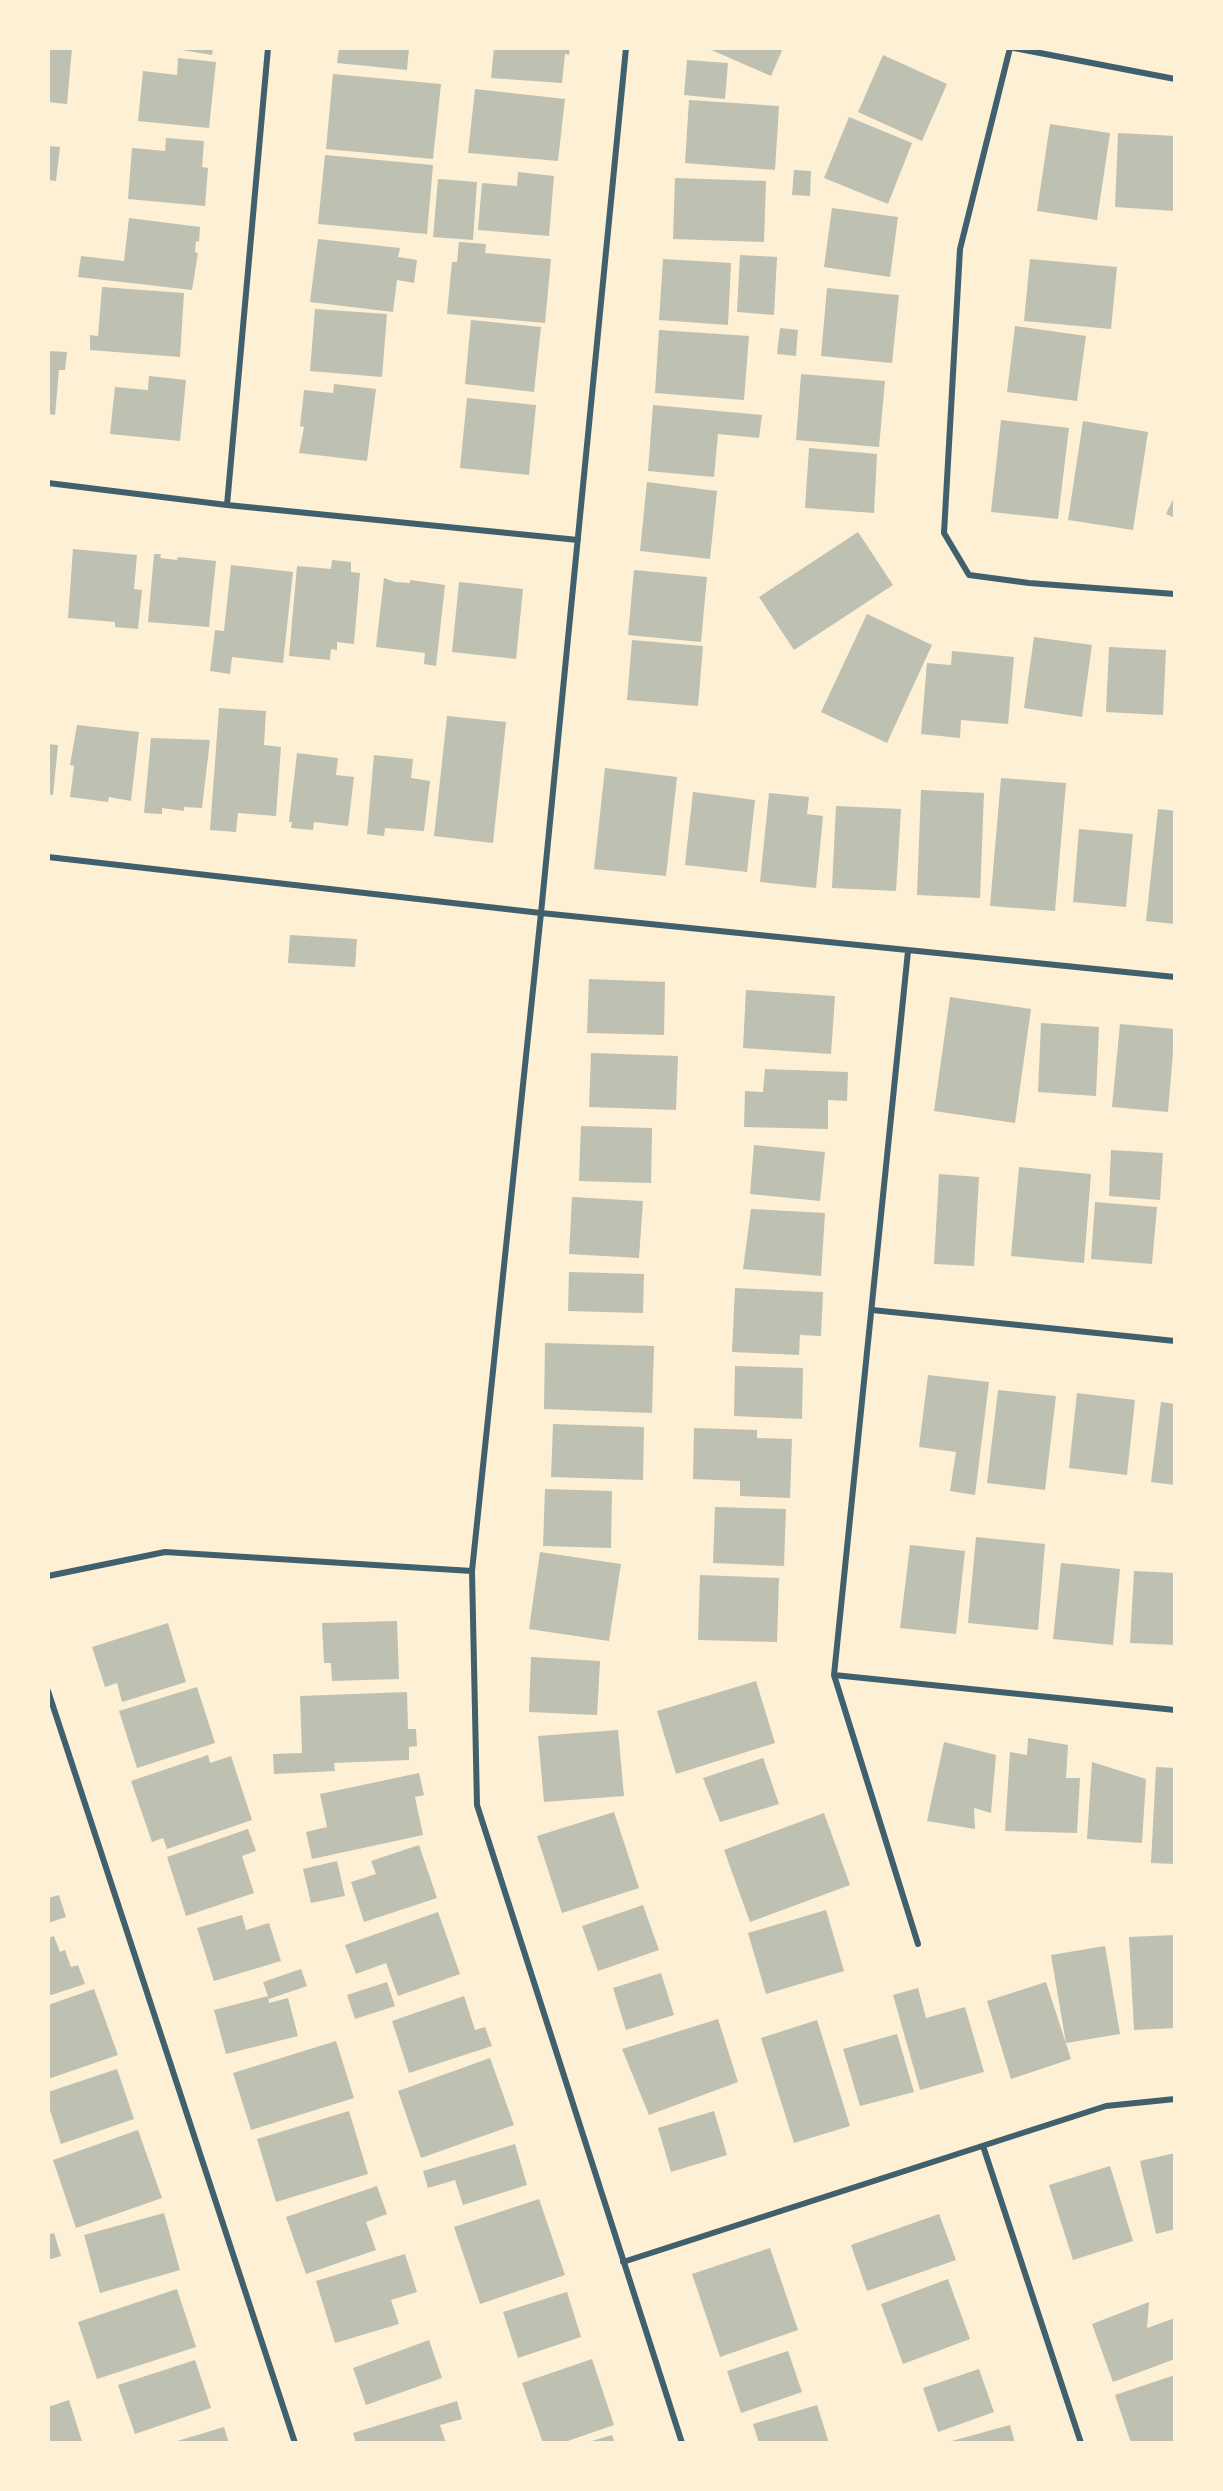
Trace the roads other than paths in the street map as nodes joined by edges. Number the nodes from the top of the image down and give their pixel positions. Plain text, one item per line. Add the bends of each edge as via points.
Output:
1 (268, 48) edge
2 (626, 48) edge
3 (1012, 48) edge
4 (1175, 79) edge
5 (48, 483) edge
6 (227, 505) junction
7 (578, 540) junction
8 (1175, 594) edge
9 (48, 857) edge
10 (541, 913) junction
11 (908, 951) junction
12 (1175, 977) edge
13 (872, 1310) junction
14 (1175, 1341) edge
15 (472, 1571) junction
16 (48, 1576) edge
17 (834, 1674) junction
18 (48, 1691) edge
19 (1175, 1710) edge
20 (918, 1944) dead end
21 (1175, 2098) edge
22 (983, 2146) junction
23 (623, 2262) junction
24 (295, 2443) edge
25 (682, 2443) edge
26 (1081, 2443) edge

1 - 6 street
2 - 7 street
3 - 4 street
3 - 8 street via 960,249 944,532 969,575 1029,584
5 - 6 street
6 - 7 street
7 - 10 street
9 - 10 street
10 - 11 street
10 - 15 street
11 - 12 street
11 - 13 street
13 - 14 street
13 - 17 street
15 - 16 street via 165,1552
15 - 23 street via 477,1805
17 - 19 street
17 - 20 street
18 - 24 street
21 - 22 street via 1106,2106
22 - 23 street
22 - 26 street
23 - 25 street

